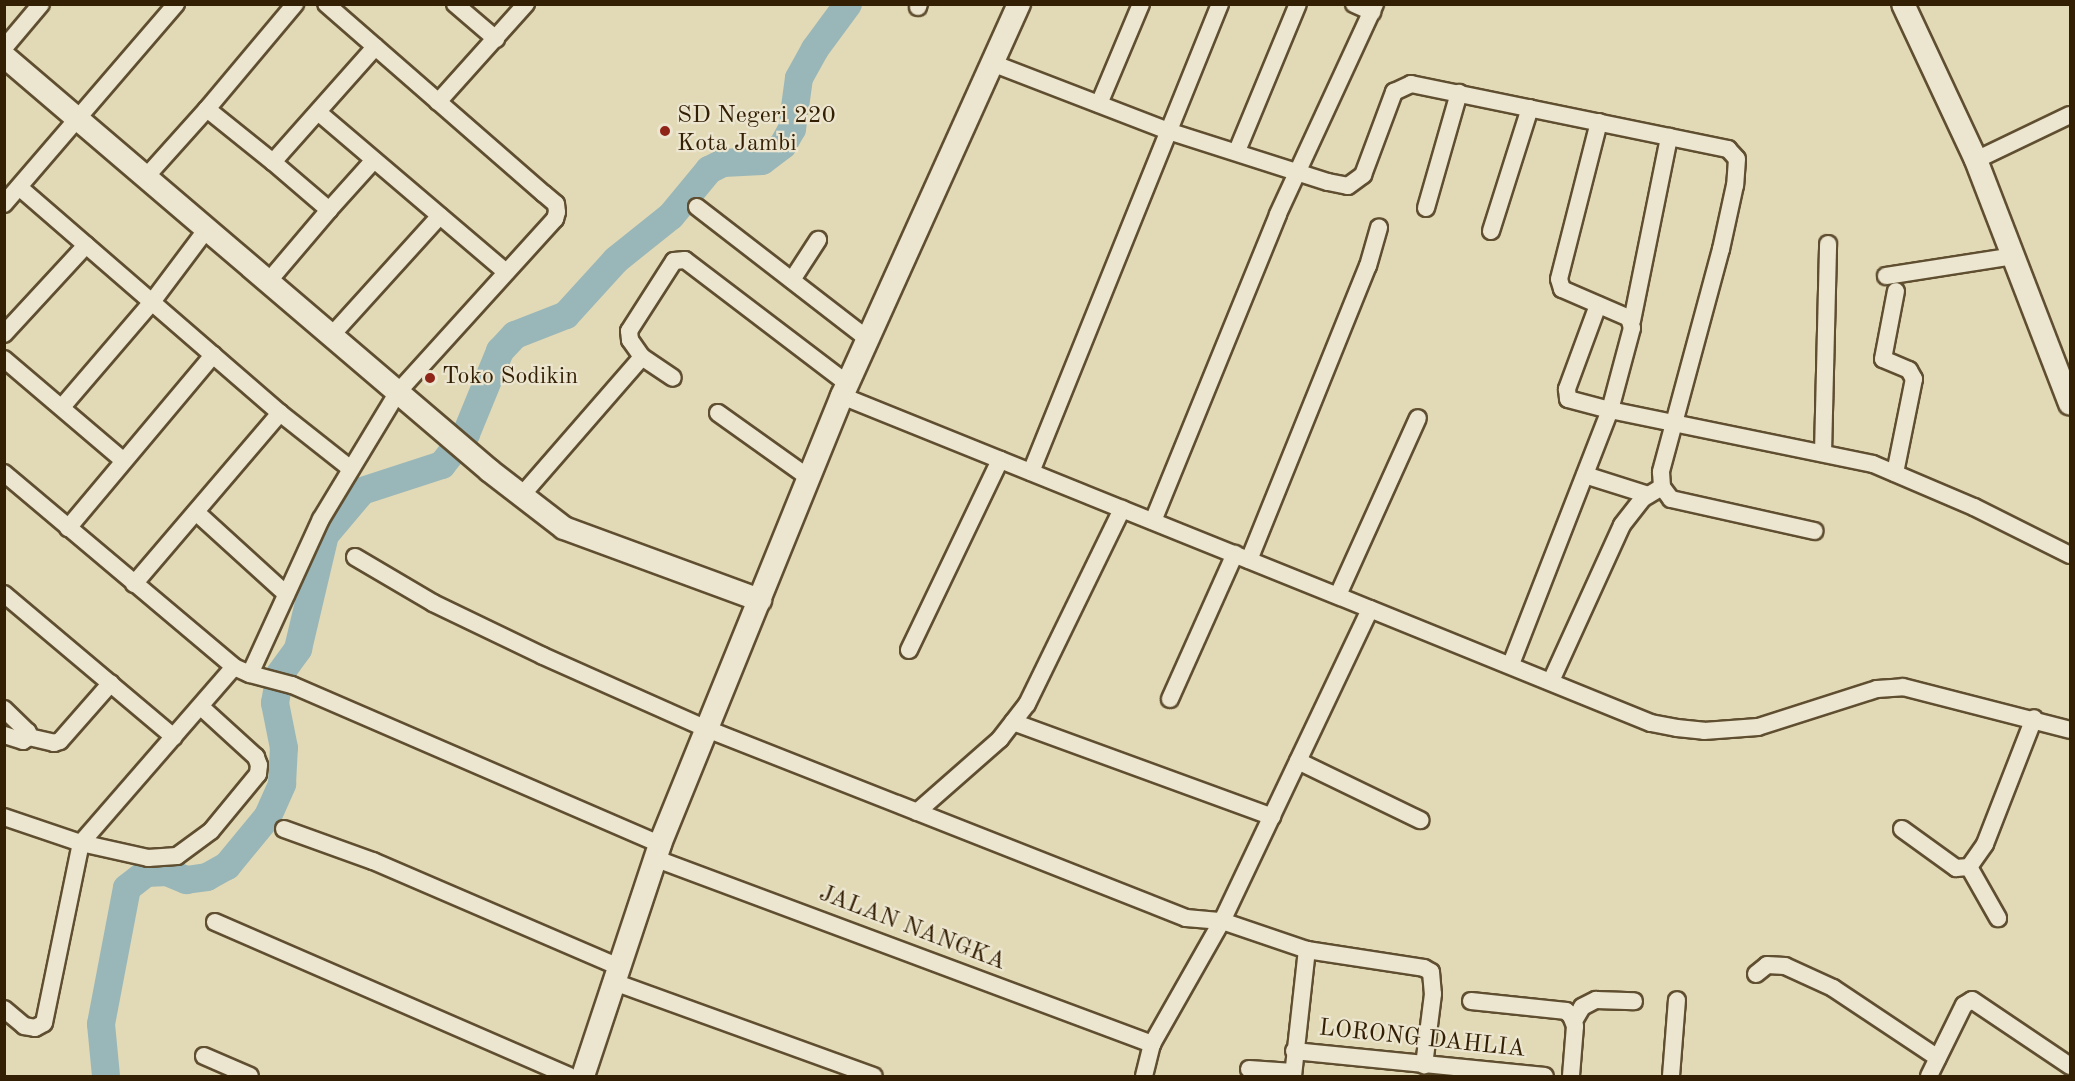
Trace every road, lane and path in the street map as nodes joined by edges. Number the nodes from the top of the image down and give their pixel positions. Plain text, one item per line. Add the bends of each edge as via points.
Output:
1 (41, 4) edge
2 (176, 4) edge
3 (295, 4) edge
4 (326, 4) edge
5 (455, 4) edge
6 (526, 4) edge
7 (1019, 4) edge
8 (1141, 4) edge
9 (1220, 4) edge
10 (1298, 4) edge
11 (1354, 4) edge
12 (1904, 4) edge
13 (1374, 8) edge
14 (496, 39) junction
15 (375, 47) junction
16 (4, 48) edge
17 (4, 56) edge
18 (992, 63) junction
19 (1459, 93) junction
20 (438, 102) junction
21 (1099, 104) junction
22 (1530, 108) junction
23 (207, 110) junction
24 (318, 112) junction
25 (2070, 115) edge
26 (76, 120) junction
27 (1599, 122) junction
28 (1168, 131) junction
29 (1669, 137) junction
30 (1237, 151) junction
31 (1976, 159) junction
32 (374, 160) junction
33 (273, 162) junction
34 (1298, 171) junction
35 (145, 178) junction
36 (19, 187) junction
37 (4, 204) edge
38 (697, 207) dead end
39 (1426, 208) dead end
40 (329, 210) junction
41 (440, 216) junction
42 (1379, 228) dead end
43 (206, 230) junction
44 (1491, 231) dead end
45 (818, 240) dead end
46 (1828, 244) dead end
47 (86, 245) junction
48 (2013, 256) junction
49 (506, 272) junction
50 (1886, 276) dead end
51 (792, 280) junction
52 (268, 282) junction
53 (1896, 291) dead end
54 (152, 302) junction
55 (1598, 305) junction
56 (1632, 321) junction
57 (4, 334) edge
58 (331, 336) junction
59 (868, 339) junction
60 (213, 355) junction
61 (642, 357) junction
62 (4, 358) edge
63 (2065, 376) edge
64 (673, 378) dead end
65 (845, 390) junction
66 (398, 392) junction
67 (2070, 404) edge
68 (62, 406) junction
69 (1610, 410) junction
70 (280, 413) junction
71 (718, 413) dead end
72 (1418, 418) dead end
73 (1674, 423) junction
74 (1823, 453) junction
75 (1000, 460) junction
76 (124, 461) junction
77 (351, 470) junction
78 (1031, 472) junction
79 (4, 473) edge
80 (1895, 473) junction
81 (1585, 475) junction
82 (809, 478) junction
83 (1655, 491) junction
84 (522, 495) junction
85 (1122, 508) junction
86 (196, 512) junction
87 (1153, 521) junction
88 (68, 528) junction
89 (1814, 531) dead end
90 (2070, 555) edge
91 (355, 557) dead end
92 (1243, 557) junction
93 (134, 584) junction
94 (4, 594) edge
95 (286, 594) junction
96 (1338, 595) junction
97 (760, 600) junction
98 (1370, 609) junction
99 (909, 650) dead end
100 (1511, 664) junction
101 (234, 667) junction
102 (250, 674) junction
103 (1551, 681) junction
104 (111, 683) junction
105 (1170, 699) dead end
106 (201, 706) junction
107 (4, 709) edge
108 (2034, 718) junction
109 (1013, 722) junction
110 (707, 729) junction
111 (2070, 730) edge
112 (4, 735) edge
113 (29, 737) junction
114 (174, 737) junction
115 (1298, 761) junction
116 (917, 812) junction
117 (4, 817) edge
118 (1272, 817) junction
119 (1420, 820) dead end
120 (284, 829) dead end
121 (1902, 830) dead end
122 (81, 843) junction
123 (657, 851) junction
124 (1969, 867) junction
125 (1998, 918) dead end
126 (1222, 921) junction
127 (215, 922) dead end
128 (1306, 950) junction
129 (1756, 974) dead end
130 (617, 975) junction
131 (1472, 1000) dead end
132 (1677, 1000) dead end
133 (1634, 1001) dead end
134 (4, 1009) edge
135 (1574, 1022) junction
136 (1152, 1044) junction
137 (1294, 1051) junction
138 (204, 1056) dead end
139 (1938, 1058) junction
140 (1424, 1065) junction
141 (2070, 1066) edge
142 (1249, 1069) dead end
143 (1293, 1074) edge
144 (250, 1077) edge
145 (569, 1077) edge
146 (583, 1077) edge
147 (873, 1077) edge
148 (1144, 1077) edge
149 (1545, 1077) edge
150 (1571, 1077) edge
151 (1671, 1077) edge
152 (1929, 1077) edge

1 - 16 street
2 - 26 street
3 - 23 street
4 - 15 street
5 - 14 street
6 - 14 street
7 - 18 street
8 - 21 street
9 - 28 street
10 - 30 street
11 - 13 street
12 - 31 street
13 - 34 street
14 - 20 street
15 - 20 street
15 - 24 street
17 - 26 street
18 - 21 street
18 - 59 street
19 - 22 street
19 - 34 street via 1411,84 1394,92 1363,175 1348,186
19 - 39 street
20 - 49 street via 555,204 555,219
21 - 28 street
22 - 27 street
22 - 44 street
23 - 33 street
23 - 35 street
24 - 32 street
24 - 33 street
25 - 31 street
26 - 35 street
26 - 36 street
27 - 29 street
27 - 55 street via 1559,279 1563,289
28 - 30 street
28 - 78 street
29 - 56 street
29 - 73 street via 1728,149 1737,159 1721,249
30 - 34 street
31 - 48 street
32 - 40 street
32 - 41 street
33 - 40 street
34 - 87 street
35 - 43 street
36 - 37 street
36 - 47 street
38 - 51 street
40 - 52 street
41 - 49 street
41 - 58 street
42 - 92 street via 1368,266
43 - 52 street
43 - 54 street
45 - 51 street
46 - 74 street
47 - 54 street
47 - 57 street
48 - 50 street
48 - 63 street
49 - 66 street
51 - 59 street
52 - 58 street
53 - 80 street via 1883,359 1909,370 1914,379
54 - 60 street
54 - 68 street
55 - 56 street
55 - 69 street via 1567,396
56 - 69 street
58 - 66 street
59 - 65 street
60 - 70 street
60 - 76 street
61 - 64 street
61 - 65 street via 630,340 631,327 674,261 685,260
61 - 84 street
62 - 68 street
63 - 67 street
65 - 75 street
65 - 82 street
66 - 77 street
66 - 84 street
68 - 76 street
69 - 73 street
69 - 81 street
70 - 77 street
70 - 86 street
71 - 82 street
72 - 96 street
73 - 74 street
73 - 83 street
74 - 80 street
75 - 78 street
75 - 99 street
76 - 88 street
77 - 95 street via 321,519
78 - 85 street
79 - 88 street, JALAN NANGKA
80 - 90 street
81 - 83 street
81 - 100 street
82 - 97 street
83 - 89 street via 1671,500
83 - 103 street via 1635,506 1622,525
84 - 97 street via 567,530
85 - 87 street
85 - 109 street via 1027,704
86 - 93 street
86 - 95 street
87 - 92 street
88 - 93 street, JALAN NANGKA
91 - 110 street via 433,603
92 - 96 street
92 - 105 street
93 - 101 street, JALAN NANGKA
94 - 104 street
95 - 102 street
96 - 98 street
97 - 110 street
98 - 100 street
98 - 115 street
100 - 103 street
101 - 102 street, JALAN NANGKA
101 - 106 street
102 - 123 street, JALAN NANGKA via 292,685
103 - 108 street via 1651,723 1704,730 1758,727 1890,687 1916,688
104 - 113 street via 60,741
104 - 114 street
106 - 114 street
106 - 122 street via 256,757 259,765 258,774 211,831 177,856 162,859
107 - 113 street
108 - 111 street
108 - 124 street via 1985,844
109 - 116 street via 1000,739
109 - 118 street
110 - 116 street
110 - 123 street
112 - 113 street via 23,741
114 - 122 street
115 - 118 street
115 - 119 street
116 - 126 street via 1186,918
117 - 122 street
118 - 126 street
120 - 130 street via 373,861
121 - 124 street via 1956,868
122 - 134 street via 44,1023 35,1028 24,1026
123 - 130 street
123 - 136 street, JALAN NANGKA
124 - 125 street
126 - 128 street
126 - 136 street
127 - 145 street
128 - 137 street
128 - 140 street via 1431,972 1433,994
129 - 139 street via 1767,965 1785,966 1833,988
130 - 146 street
130 - 147 street
131 - 135 street via 1566,1011
132 - 151 street
133 - 135 street via 1596,1000 1582,1007
135 - 150 street
136 - 148 street
137 - 140 street, LORONG DAHLIA
137 - 143 street
138 - 144 street
139 - 141 street via 1964,1005 1972,1000
139 - 152 street
140 - 149 street, LORONG DAHLIA
142 - 143 street

